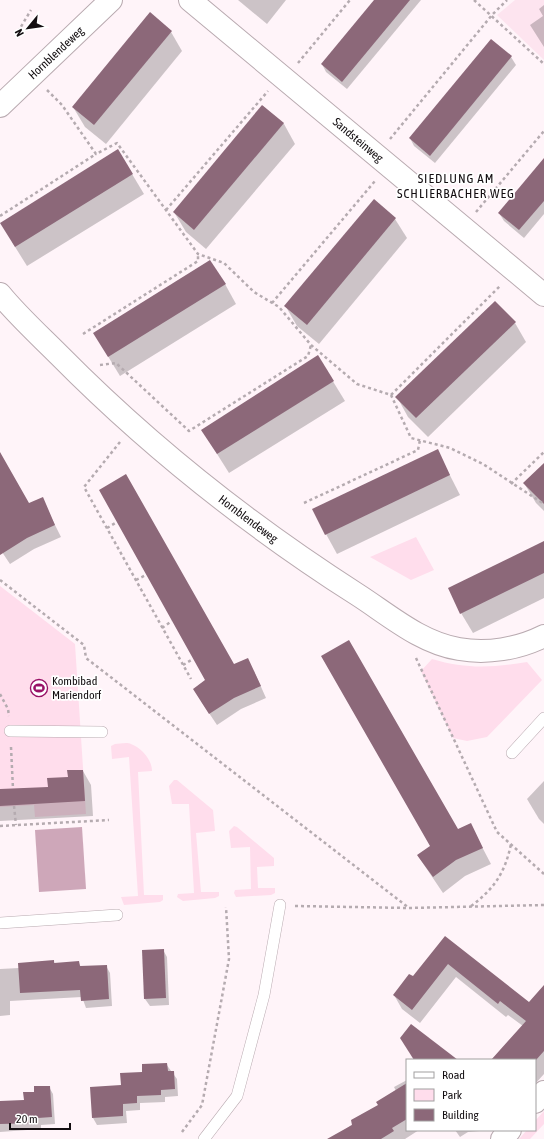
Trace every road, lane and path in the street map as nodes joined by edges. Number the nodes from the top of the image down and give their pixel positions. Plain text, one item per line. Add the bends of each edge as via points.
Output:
1 (111, 0) edge
2 (190, 0) edge
3 (350, 0) edge
4 (474, 0) edge
5 (507, 0) edge
6 (31, 10) dead end
7 (492, 15) junction
8 (18, 38) dead end
9 (544, 64) edge
10 (294, 68) dead end
11 (42, 85) dead end
12 (272, 86) dead end
13 (0, 106) edge
14 (544, 131) edge
15 (385, 144) dead end
16 (96, 154) junction
17 (379, 176) dead end
18 (166, 210) junction
19 (0, 216) edge
20 (472, 217) dead end
21 (198, 254) junction
22 (505, 281) dead end
23 (0, 294) edge
24 (544, 295) edge
25 (272, 303) junction
26 (82, 334) dead end
27 (311, 345) junction
28 (96, 366) dead end
29 (391, 395) junction
30 (123, 438) dead end
31 (420, 440) junction
32 (544, 452) edge
33 (511, 484) junction
34 (304, 503) dead end
35 (544, 504) edge
36 (117, 522) dead end
37 (107, 528) junction
38 (146, 575) dead end
39 (0, 580) edge
40 (136, 580) junction
41 (172, 622) dead end
42 (162, 628) junction
43 (544, 636) edge
44 (413, 652) dead end
45 (193, 659) dead end
46 (183, 665) junction
47 (191, 679) dead end
48 (0, 694) edge
49 (544, 718) edge
50 (10, 731) junction
51 (102, 732) dead end
52 (512, 753) dead end
53 (13, 789) dead end
54 (14, 806) dead end
55 (109, 820) dead end
56 (16, 825) junction
57 (0, 826) edge
58 (511, 844) junction
59 (544, 874) edge
60 (280, 905) joint
61 (544, 905) edge
62 (470, 906) junction
63 (226, 907) dead end
64 (409, 908) junction
65 (117, 915) dead end
66 (0, 923) edge
67 (544, 1092) edge
68 (536, 1101) edge
69 (509, 1131) edge
70 (182, 1132) dead end
71 (204, 1139) edge
72 (502, 1139) edge

1 - 13 street, Hornblendeweg
2 - 24 street, Sandsteinweg
3 - 10 path
4 - 7 path
5 - 7 path
6 - 8 path via 19,30
7 - 9 path
7 - 15 path
11 - 16 path via 62,106
12 - 18 path
14 - 20 path
16 - 18 path via 117,143
16 - 19 path
17 - 25 path
18 - 21 path
21 - 25 path via 224,263 254,292
21 - 26 path via 198,261
22 - 29 path
23 - 43 street, Hornblendeweg via 119,413 213,493 297,556 418,634 458,649 482,650 502,650
25 - 27 path via 279,307
27 - 28 path via 308,356 189,431 116,363
27 - 29 path via 357,384
29 - 31 path via 411,438
30 - 37 path via 84,487
31 - 33 path via 450,448 483,464
31 - 34 path via 418,450
32 - 33 path
33 - 35 path
36 - 37 path
37 - 40 path
38 - 40 path
39 - 64 path via 84,645 86,658
40 - 42 path
41 - 42 path
42 - 46 path
44 - 58 path via 497,832
45 - 46 path
46 - 47 path
48 - 50 path via 8,709
49 - 52 lane
50 - 51 lane
50 - 53 path
54 - 56 path
55 - 56 path
56 - 57 path
58 - 59 path
58 - 62 path via 507,863 499,879 484,896
60 - 64 path
60 - 71 lane via 264,995 237,1096
61 - 62 path
62 - 64 path
63 - 70 path via 229,959 202,1105
65 - 66 lane
67 - 68 street
69 - 72 street

